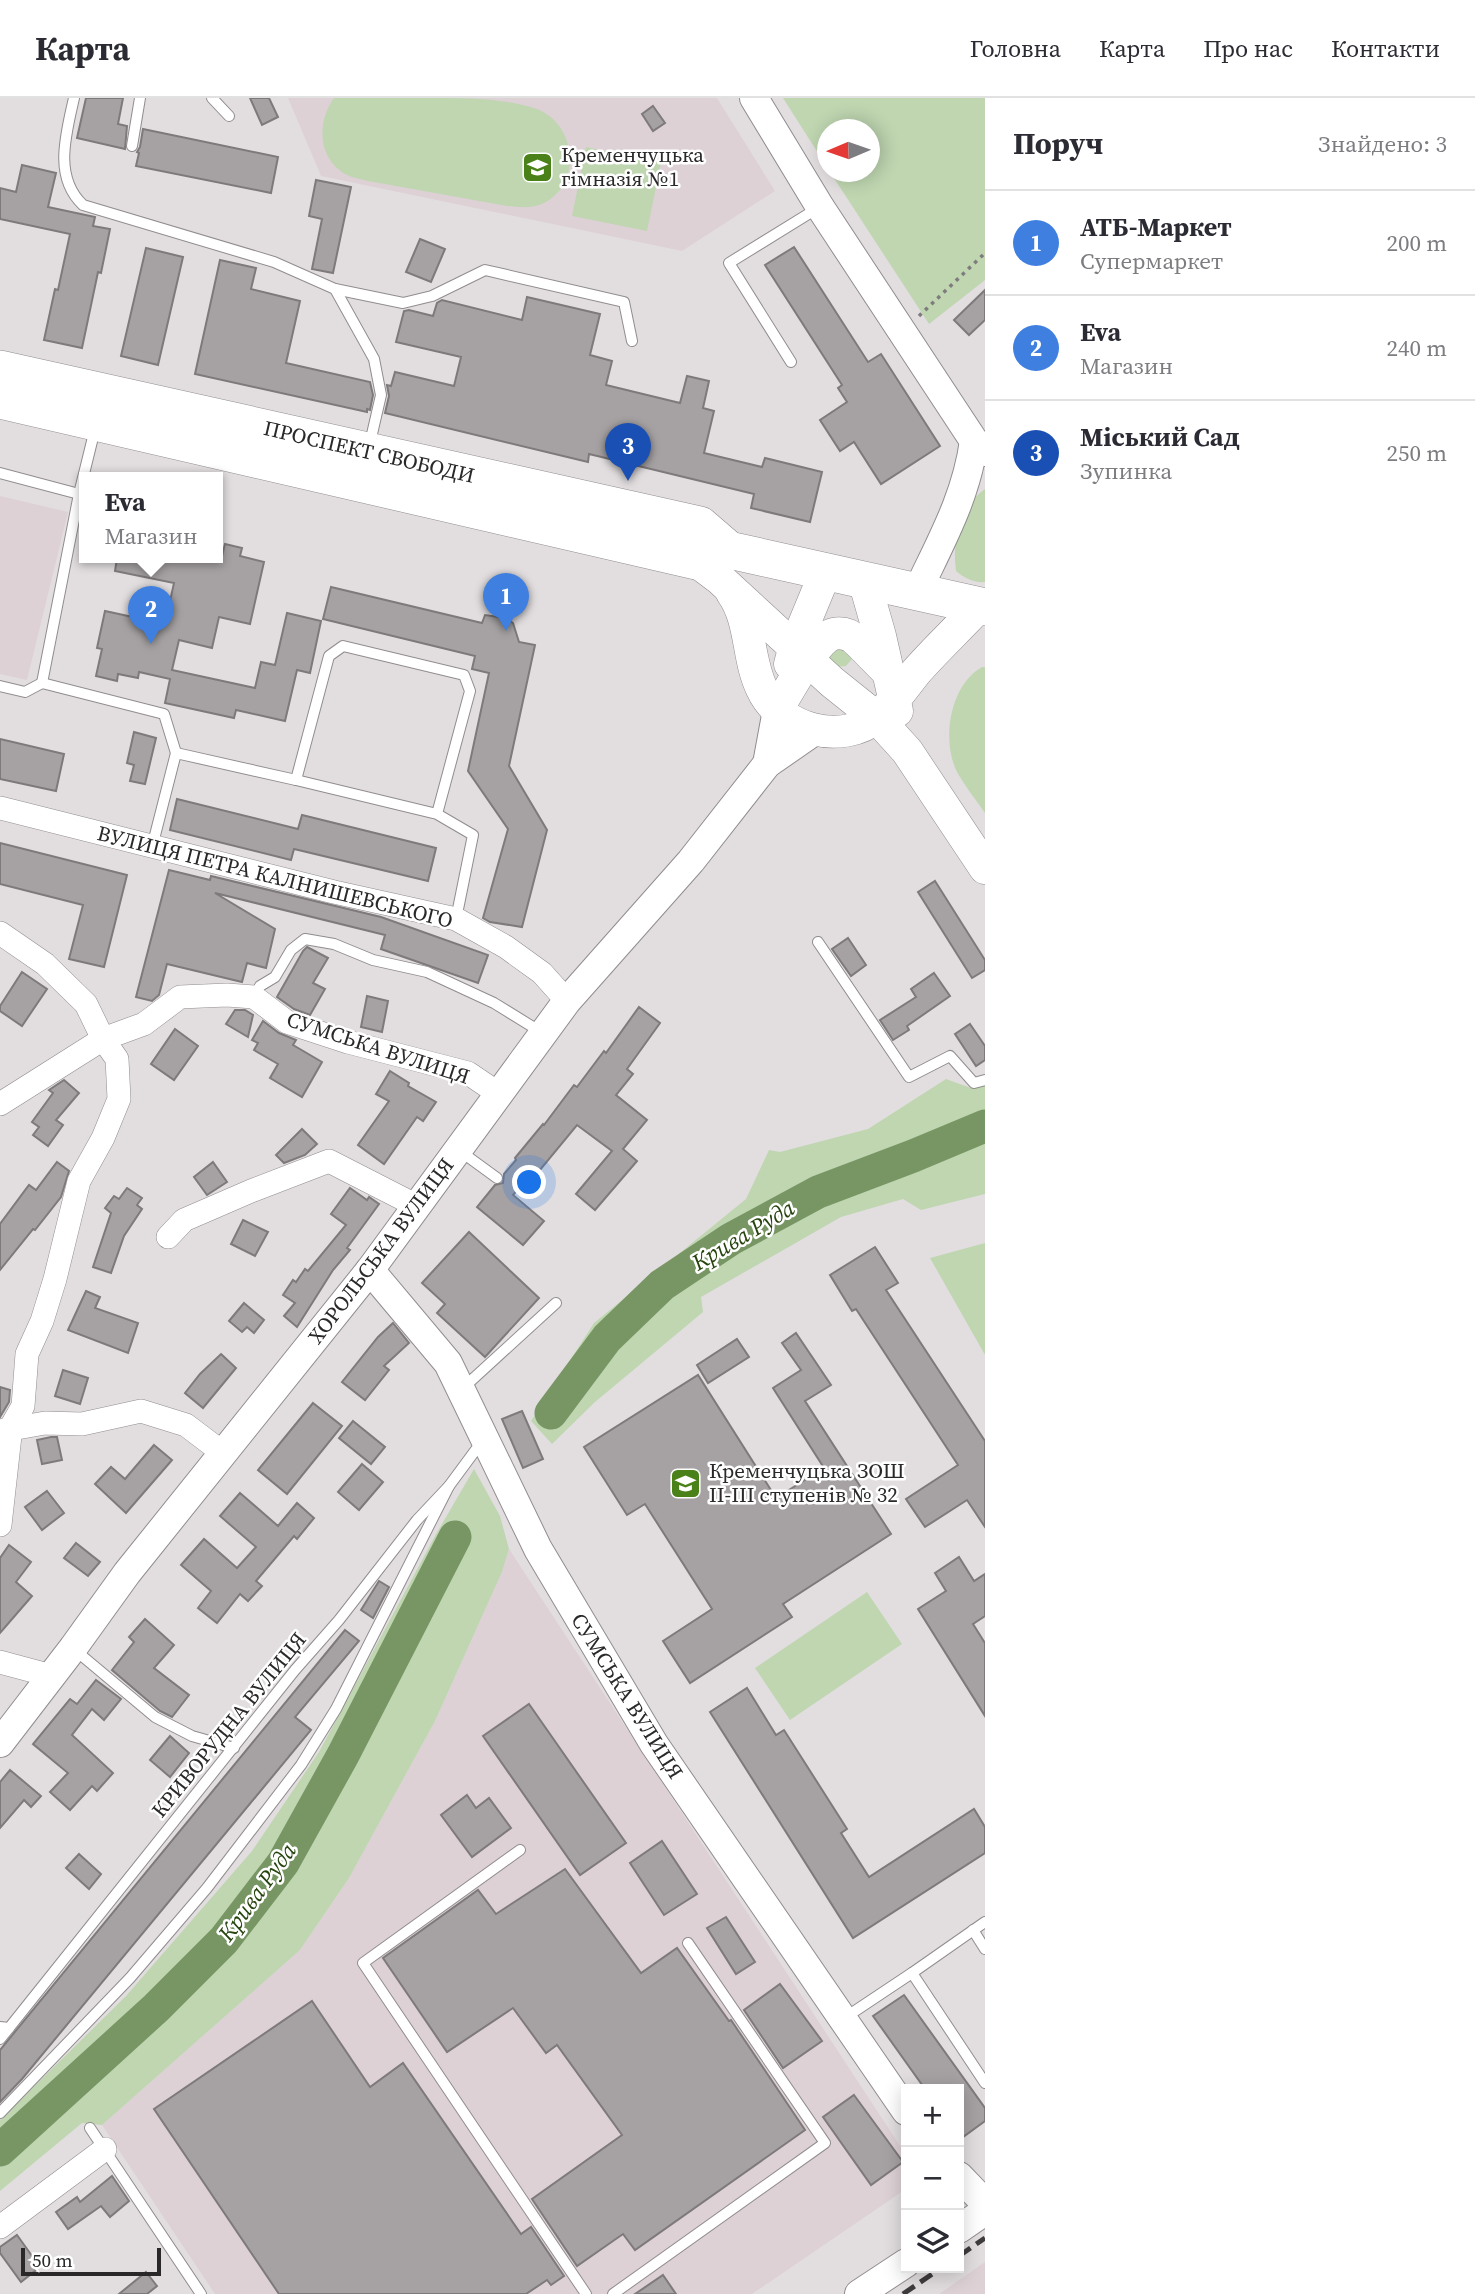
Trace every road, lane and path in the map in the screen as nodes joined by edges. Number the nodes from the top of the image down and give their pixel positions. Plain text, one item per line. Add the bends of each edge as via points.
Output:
1 (74, 98) edge
2 (140, 98) edge
3 (212, 98) edge
4 (754, 98) edge
5 (229, 116) dead end
6 (132, 146) dead end
7 (820, 207) junction
8 (985, 253) edge
9 (335, 289) junction
10 (903, 333) junction
11 (632, 341) dead end
12 (790, 362) dead end
13 (0, 369) edge
14 (0, 400) edge
15 (96, 422) junction
16 (979, 446) edge
17 (368, 451) junction
18 (84, 472) edge
19 (0, 473) edge
20 (79, 494) joint
21 (717, 565) junction
22 (826, 571) junction
23 (864, 580) junction
24 (917, 592) junction
25 (982, 606) edge
26 (812, 655) junction
27 (42, 683) junction
28 (0, 686) edge
29 (887, 697) junction
30 (777, 710) junction
31 (816, 730) junction
32 (176, 753) junction
33 (767, 764) junction
34 (296, 780) junction
35 (0, 808) edge
36 (437, 814) junction
37 (152, 847) junction
38 (985, 868) edge
39 (456, 919) junction
40 (0, 933) edge
41 (818, 942) dead end
42 (254, 998) junction
43 (567, 1002) junction
44 (543, 1034) junction
45 (103, 1039) junction
46 (985, 1080) edge
47 (499, 1094) junction
48 (0, 1104) edge
49 (458, 1150) junction
50 (497, 1178) dead end
51 (417, 1206) junction
52 (168, 1237) dead end
53 (370, 1270) junction
54 (556, 1303) dead end
55 (461, 1390) junction
56 (5, 1429) edge
57 (484, 1438) junction
58 (223, 1453) junction
59 (449, 1486) junction
60 (0, 1525) edge
61 (74, 1648) junction
62 (0, 1662) edge
63 (52, 1676) junction
64 (0, 1744) edge
65 (234, 1748) junction
66 (520, 1850) dead end
67 (985, 1922) edge
68 (973, 1930) junction
69 (688, 1943) dead end
70 (985, 1949) edge
71 (912, 1973) junction
72 (843, 2019) junction
73 (5, 2028) edge
74 (0, 2039) edge
75 (985, 2083) edge
76 (901, 2104) edge
77 (0, 2113) edge
78 (90, 2128) dead end
79 (105, 2149) junction
80 (964, 2181) edge
81 (985, 2203) edge
82 (985, 2211) edge
83 (964, 2226) edge
84 (0, 2227) edge
85 (901, 2266) edge
86 (201, 2294) edge
87 (586, 2294) edge
88 (613, 2294) edge
89 (859, 2294) edge

1 - 9 lane via 64,145 66,180 83,205 274,262
2 - 6 lane
3 - 5 lane
4 - 7 street
7 - 10 street
7 - 12 lane via 729,263
8 - 10 path
9 - 11 lane via 403,303 432,296 485,270 624,302
9 - 17 lane via 374,359 381,395
10 - 16 street
13 - 17 highway, ПРОСПЕКТ СВОБОДИ
14 - 15 highway, ПРОСПЕКТ СВОБОДИ
15 - 18 lane
15 - 21 highway, ПРОСПЕКТ СВОБОДИ
16 - 24 street via 963,494
17 - 21 highway, ПРОСПЕКТ СВОБОДИ via 700,525
19 - 20 lane
20 - 27 lane
21 - 22 highway, ПРОСПЕКТ СВОБОДИ
21 - 26 main road
21 - 30 main road via 739,604 762,691
22 - 23 highway, ПРОСПЕКТ СВОБОДИ
22 - 26 main road
23 - 24 highway, ПРОСПЕКТ СВОБОДИ
23 - 29 main road
24 - 25 highway, ПРОСПЕКТ СВОБОДИ
25 - 29 main road
26 - 29 main road
26 - 29 main road via 832,635 845,634 857,640
26 - 30 main road
27 - 28 lane via 25,692
27 - 32 lane via 164,714
29 - 31 main road via 853,729
29 - 38 main road via 907,751
30 - 31 main road via 796,724
30 - 33 street
31 - 33 street
32 - 34 lane
32 - 37 lane
33 - 43 street, ХОРОЛЬСЬКА ВУЛИЦЯ via 691,861
34 - 36 lane
34 - 36 lane via 328,656 343,646 464,675 470,691
35 - 37 street, ВУЛИЦЯ ПЕТРА КАЛНИШЕВСЬКОГО
36 - 39 lane via 473,835
37 - 39 street, ВУЛИЦЯ ПЕТРА КАЛНИШЕВСЬКОГО
39 - 43 street, ВУЛИЦЯ ПЕТРА КАЛНИШЕВСЬКОГО via 542,973
40 - 45 street via 45,964 86,1004
41 - 46 lane via 909,1077 950,1056 974,1083
42 - 44 lane via 305,939 427,972 494,1003
42 - 45 street via 180,997 144,1024
42 - 47 street, СУМСЬКА ВУЛИЦЯ via 287,1022 468,1073
43 - 44 street, ХОРОЛЬСЬКА ВУЛИЦЯ
44 - 47 street, ХОРОЛЬСЬКА ВУЛИЦЯ
45 - 48 street
45 - 56 street via 117,1059 119,1099 79,1181 55,1279 27,1354 23,1406
47 - 49 street, ХОРОЛЬСЬКА ВУЛИЦЯ
49 - 50 lane
49 - 51 street, ХОРОЛЬСЬКА ВУЛИЦЯ
51 - 52 street via 329,1161 184,1220
51 - 53 street, ХОРОЛЬСЬКА ВУЛИЦЯ
53 - 55 street, СУМСЬКА ВУЛИЦЯ via 448,1363
53 - 58 street, ХОРОЛЬСЬКА ВУЛИЦЯ
54 - 55 lane
55 - 57 street, СУМСЬКА ВУЛИЦЯ
56 - 58 street via 82,1424 141,1411 186,1425
56 - 60 street
57 - 59 lane, КРИВОРУДНА ВУЛИЦЯ
57 - 72 street, СУМСЬКА ВУЛИЦЯ via 538,1549 653,1744
58 - 61 street, ХОРОЛЬСЬКА ВУЛИЦЯ
59 - 65 lane, КРИВОРУДНА ВУЛИЦЯ
59 - 77 lane via 336,1709 302,1765 131,1978
61 - 63 street, ХОРОЛЬСЬКА ВУЛИЦЯ
61 - 65 lane via 155,1717 192,1736
62 - 63 street
63 - 64 street, ХОРОЛЬСЬКА ВУЛИЦЯ
65 - 73 lane, КРИВОРУДНА ВУЛИЦЯ
66 - 87 lane via 363,1963
67 - 68 lane
68 - 70 lane
68 - 71 lane
69 - 88 lane via 825,2143
71 - 72 lane
71 - 75 lane
72 - 76 street, СУМСЬКА ВУЛИЦЯ
73 - 74 lane, КРИВОРУДНА ВУЛИЦЯ
78 - 79 lane
79 - 84 street
79 - 86 lane
80 - 81 street
82 - 83 street
85 - 89 street

